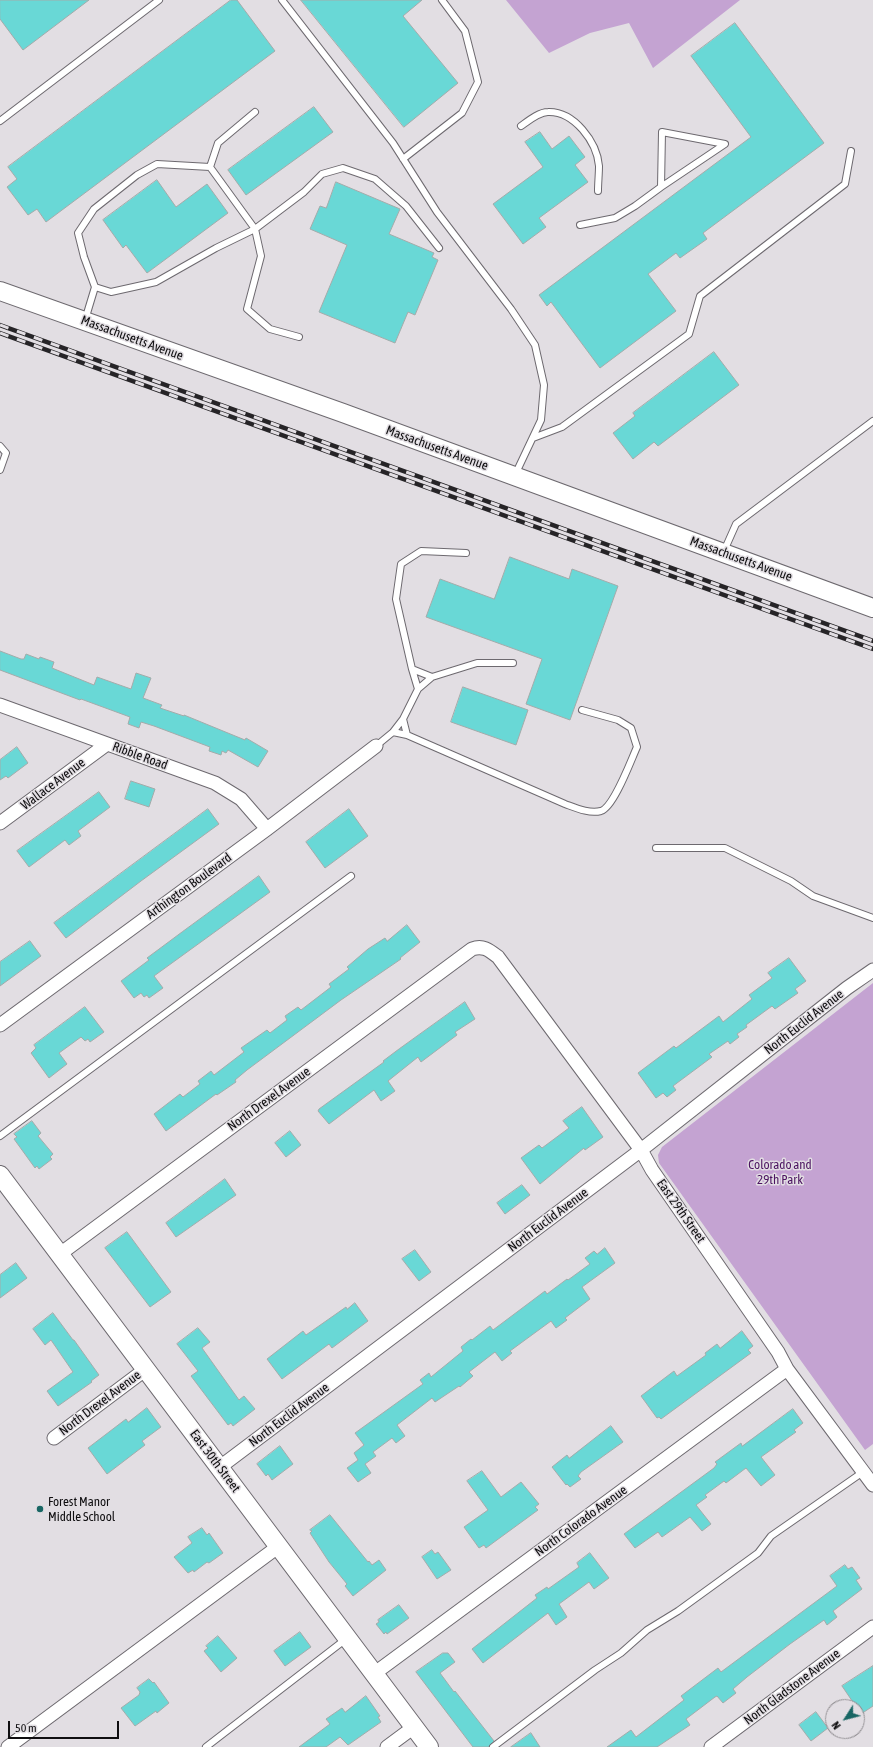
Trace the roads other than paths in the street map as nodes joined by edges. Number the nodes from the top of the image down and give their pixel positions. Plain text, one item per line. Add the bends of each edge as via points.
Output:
1 (159, 0) edge
2 (282, 0) edge
3 (442, 0) edge
4 (255, 112) dead end
5 (0, 121) edge
6 (521, 126) dead end
7 (851, 151) dead end
8 (403, 159) junction
9 (210, 166) junction
10 (661, 187) junction
11 (598, 191) dead end
12 (580, 225) dead end
13 (255, 229) junction
14 (439, 248) dead end
15 (95, 287) junction
16 (0, 291) edge
17 (84, 321) junction
18 (299, 337) dead end
19 (873, 421) edge
20 (533, 438) junction
21 (0, 446) edge
22 (0, 470) edge
23 (514, 477) junction
24 (723, 552) junction
25 (466, 554) dead end
26 (873, 608) edge
27 (513, 663) dead end
28 (412, 669) junction
29 (432, 677) junction
30 (418, 689) junction
31 (0, 705) edge
32 (582, 710) dead end
33 (403, 719) junction
34 (393, 732) junction
35 (407, 735) junction
36 (107, 744) junction
37 (376, 746) joint
38 (0, 823) edge
39 (267, 829) junction
40 (656, 848) dead end
41 (351, 876) dead end
42 (873, 918) edge
43 (479, 947) joint
44 (873, 970) edge
45 (0, 1026) edge
46 (0, 1136) edge
47 (641, 1150) junction
48 (0, 1175) edge
49 (60, 1254) junction
50 (146, 1368) junction
51 (786, 1369) junction
52 (54, 1438) dead end
53 (220, 1467) junction
54 (863, 1472) junction
55 (873, 1485) edge
56 (279, 1546) junction
57 (873, 1627) edge
58 (348, 1638) junction
59 (375, 1673) junction
60 (414, 1727) junction
61 (8, 1747) edge
62 (206, 1747) edge
63 (387, 1747) edge
64 (429, 1747) edge
65 (493, 1747) edge
66 (711, 1747) edge

1 - 5 lane
2 - 8 lane
3 - 8 lane via 465,31 478,82 462,113
4 - 9 lane via 218,143
6 - 11 lane via 547,112 567,115 581,127 592,144 599,165
7 - 20 lane via 845,184 700,296 689,334 562,427
8 - 20 lane via 437,212 511,309 535,345 544,385 541,420
9 - 13 lane
9 - 15 lane via 157,164 137,175 94,209 78,233
10 - 10 lane via 662,132 725,144 667,182
10 - 12 lane via 615,218
13 - 14 lane via 304,192 322,174 343,168 375,179 406,206
13 - 15 lane via 156,282 111,292
13 - 18 lane via 261,256 247,309 270,329
15 - 17 lane
16 - 17 main road, Massachusetts Avenue
17 - 23 main road, Massachusetts Avenue
19 - 24 lane via 736,524
20 - 23 lane
21 - 22 lane via 6,453
23 - 24 main road, Massachusetts Avenue
24 - 26 main road, Massachusetts Avenue
25 - 28 lane via 421,551 400,564 396,599
27 - 29 lane via 477,663
28 - 29 lane
28 - 30 lane
29 - 30 lane
30 - 33 lane
31 - 36 street, Ribble Road
32 - 35 lane via 618,720 631,728 638,747 612,803 602,810 584,811 565,804
33 - 34 lane
33 - 35 lane
34 - 35 lane
34 - 37 lane
36 - 38 street, Wallace Avenue
36 - 39 street, Ribble Road via 229,790 249,806
37 - 39 street, Arthington Boulevard
39 - 45 street, Arthington Boulevard
40 - 42 lane via 725,848 791,881 812,896
41 - 46 lane
43 - 47 street, East 29th Street via 491,951 498,957
43 - 49 street, North Drexel Avenue via 472,949
44 - 47 street, North Euclid Avenue via 846,988
47 - 51 street, East 29th Street via 652,1170 778,1352
47 - 53 street, North Euclid Avenue
48 - 49 main road, East 30th Street
49 - 50 main road, East 30th Street
50 - 52 street, North Drexel Avenue
50 - 53 main road, East 30th Street
51 - 54 street, East 29th Street
51 - 59 street, North Colorado Avenue
53 - 56 main road, East 30th Street
54 - 55 street, East 29th Street
54 - 65 lane via 771,1536 758,1554 647,1630
56 - 58 main road, East 30th Street
56 - 61 street
57 - 66 street, North Gladstone Avenue
58 - 59 main road, East 30th Street
58 - 62 lane
59 - 60 main road, East 30th Street
60 - 63 street
60 - 64 main road, East 30th Street

